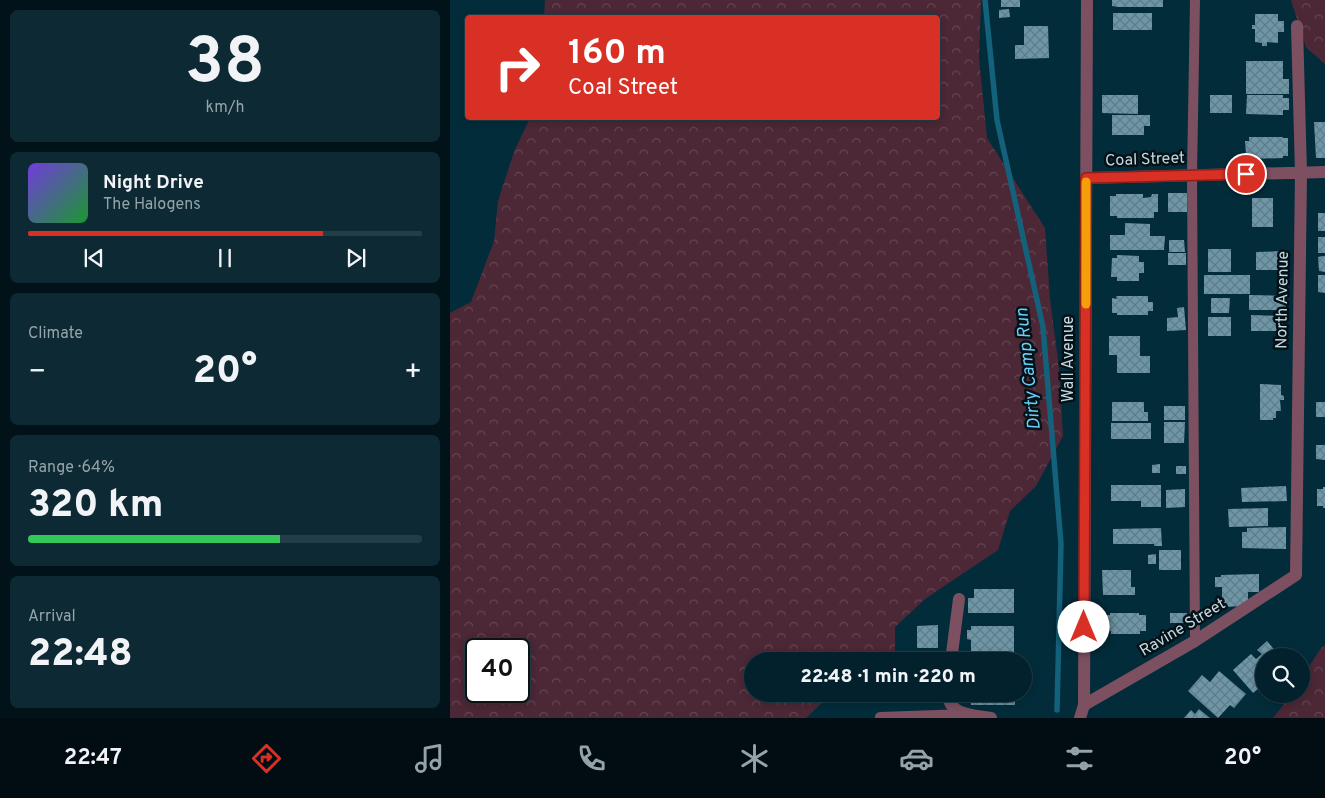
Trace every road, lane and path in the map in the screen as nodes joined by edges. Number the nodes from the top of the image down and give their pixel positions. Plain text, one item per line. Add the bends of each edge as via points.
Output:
1 (1087, 0) edge
2 (1195, 0) edge
3 (1297, 26) dead end
4 (1325, 172) edge
5 (1301, 173) junction
6 (1192, 175) junction
7 (1086, 178) junction
8 (1296, 575) joint
9 (959, 599) dead end
10 (1196, 641) junction
11 (952, 652) edge
12 (950, 702) edge
13 (1084, 705) junction
14 (966, 714) junction
15 (880, 717) dead end
16 (991, 718) edge
17 (1080, 718) edge

1 - 7 street, Wall Avenue
2 - 6 lane
3 - 5 street, North Avenue
4 - 5 street, Coal Street
5 - 6 street, Coal Street
5 - 8 street, North Avenue
6 - 7 street, Coal Street
6 - 10 lane
7 - 13 street, Wall Avenue
8 - 10 street, Ravine Street
9 - 11 street
10 - 13 street, Ravine Street
12 - 14 street via 951,706
13 - 17 street, Wall Avenue
14 - 15 lane
14 - 16 street

